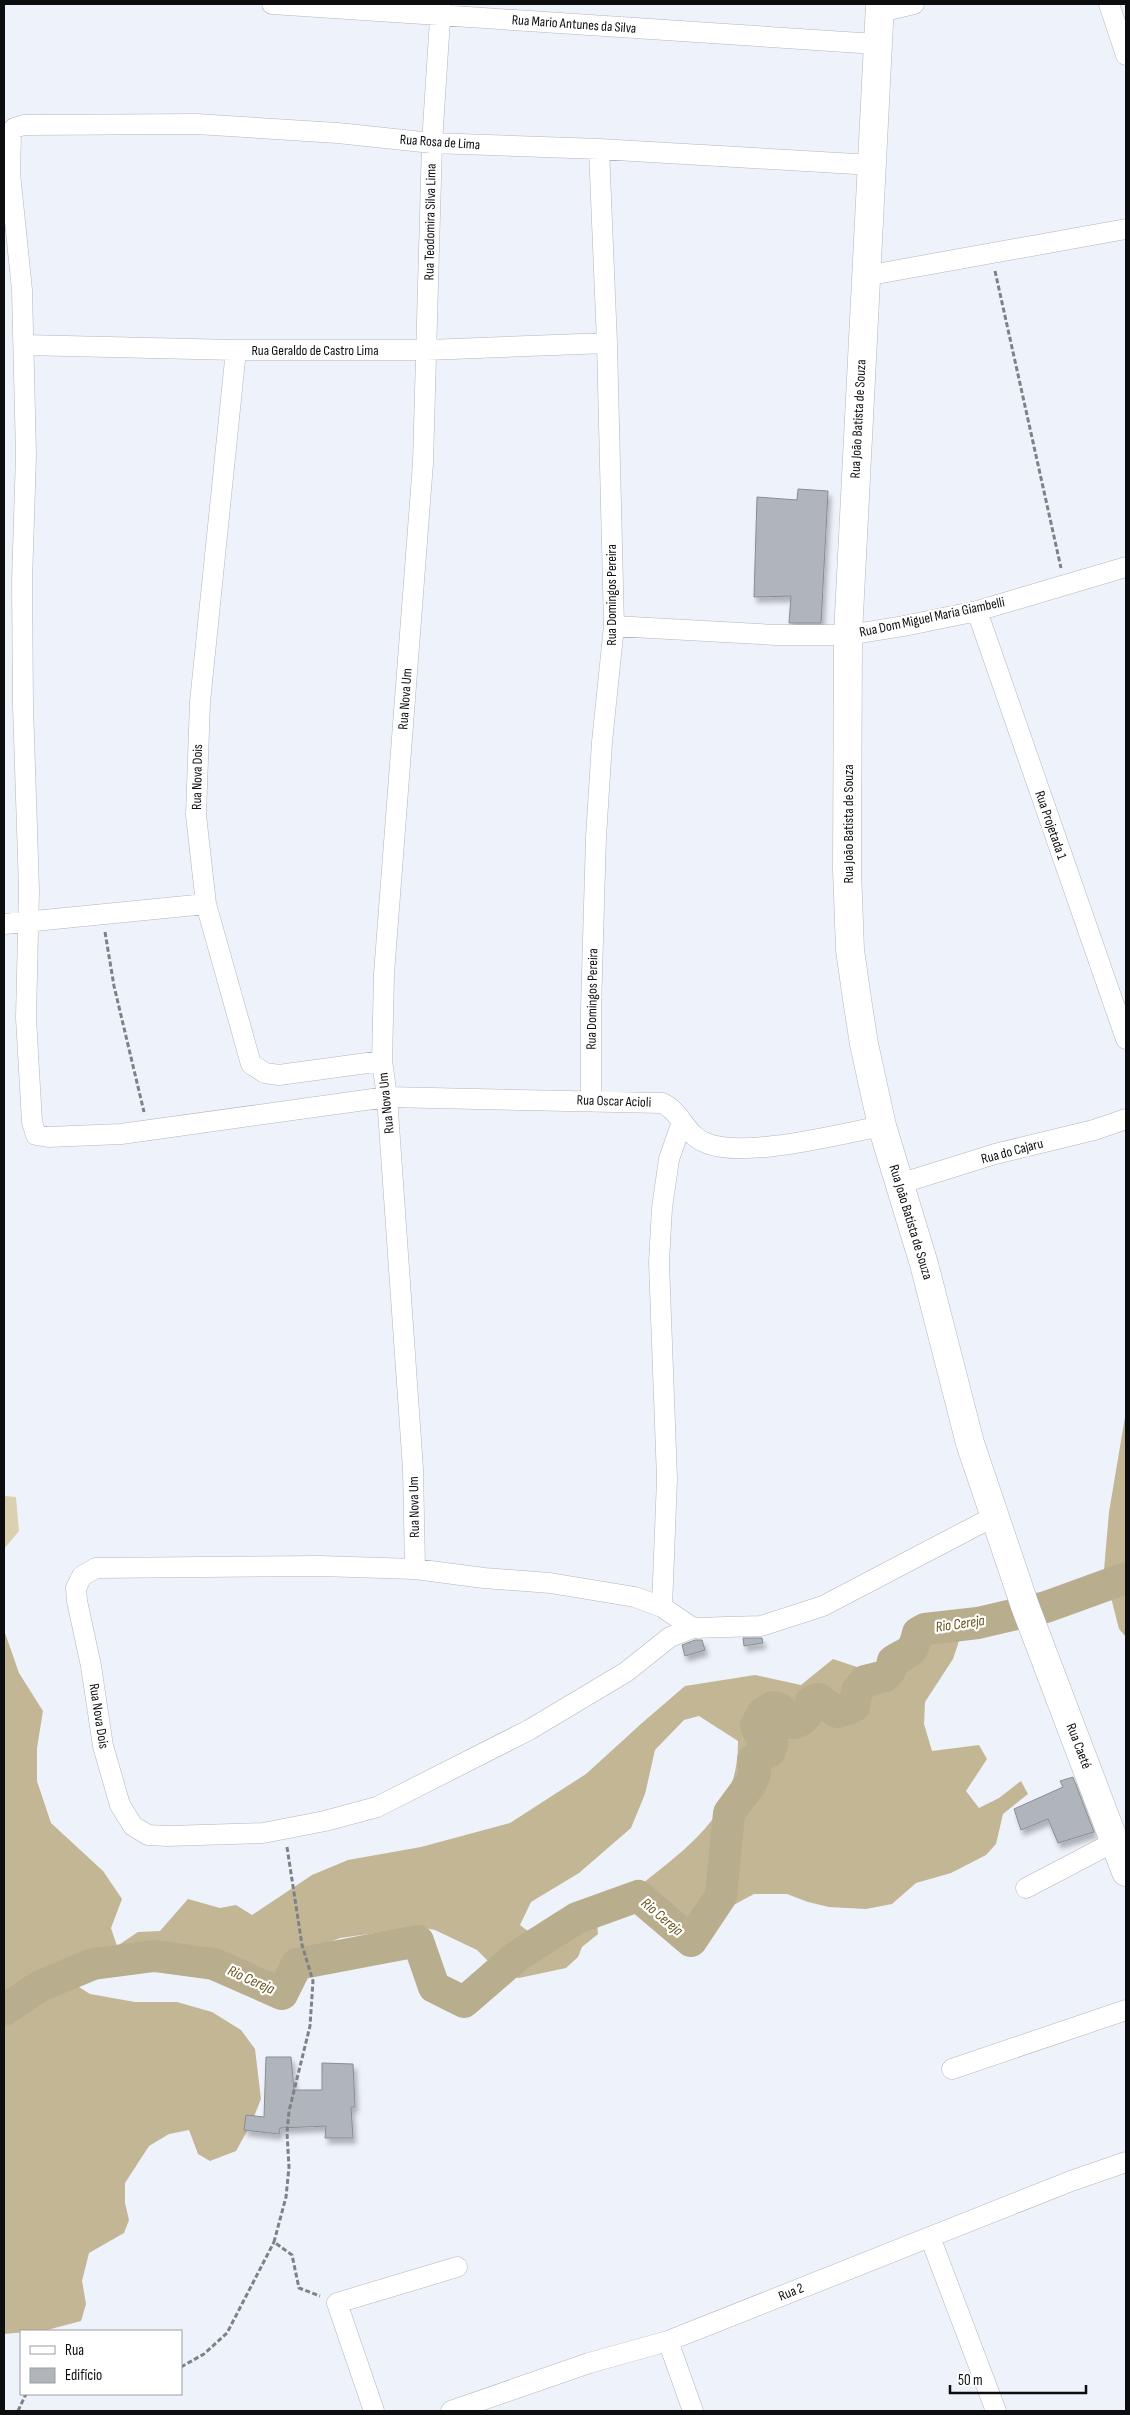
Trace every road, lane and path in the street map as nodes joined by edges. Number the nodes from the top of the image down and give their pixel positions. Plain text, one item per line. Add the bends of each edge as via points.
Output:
1 (272, 4) edge
2 (914, 4) edge
3 (1109, 4) edge
4 (880, 8) edge
5 (440, 9) edge
6 (876, 44) junction
7 (1126, 55) edge
8 (432, 143) junction
9 (599, 149) junction
10 (873, 165) junction
11 (1126, 228) edge
12 (991, 253) junction
13 (865, 276) junction
14 (607, 343) junction
15 (24, 345) junction
16 (236, 350) junction
17 (427, 350) junction
18 (1126, 568) edge
19 (1065, 586) junction
20 (976, 611) junction
21 (614, 626) junction
22 (848, 635) junction
23 (206, 904) junction
24 (102, 914) junction
25 (29, 922) junction
26 (4, 924) edge
27 (1126, 1039) edge
28 (382, 1061) junction
29 (387, 1097) junction
30 (591, 1100) junction
31 (1126, 1119) edge
32 (682, 1122) junction
33 (882, 1126) junction
34 (149, 1130) junction
35 (899, 1184) junction
36 (995, 1516) junction
37 (415, 1569) junction
38 (662, 1607) junction
39 (1028, 1613) joint
40 (693, 1628) junction
41 (284, 1829) junction
42 (1121, 1840) edge
43 (1126, 1872) edge
44 (1026, 1888) dead end
45 (1126, 2010) edge
46 (952, 2069) dead end
47 (1126, 2162) edge
48 (930, 2237) junction
49 (274, 2242) junction
50 (457, 2267) dead end
51 (337, 2303) junction
52 (668, 2341) junction
53 (182, 2366) edge
54 (26, 2395) edge
55 (18, 2411) edge
56 (374, 2411) edge
57 (451, 2411) edge
58 (693, 2411) edge
59 (996, 2411) edge

1 - 5 street, Rua Mario Antunes da Silva
2 - 4 street
3 - 7 street
4 - 6 street, Rua João Batista de Souza
5 - 6 street, Rua Mario Antunes da Silva
5 - 8 street, Rua Teodomira Silva Lima
6 - 10 street, Rua João Batista de Souza
8 - 9 street, Rua Rosa de Lima
8 - 15 street, Rua Rosa de Lima via 196,124 24,125 14,128 10,173
8 - 17 street, Rua Teodomira Silva Lima
9 - 10 street, Rua Rosa de Lima
9 - 14 street, Rua Domingos Pereira
10 - 13 street, Rua João Batista de Souza
11 - 12 street
12 - 13 street
12 - 19 path
13 - 22 street, Rua João Batista de Souza
14 - 17 street, Rua Geraldo de Castro Lima
14 - 21 street, Rua Domingos Pereira
15 - 16 street, Rua Geraldo de Castro Lima
15 - 25 street via 23,706
16 - 17 street, Rua Geraldo de Castro Lima
16 - 23 street, Rua Nova Dois via 199,719 196,815
17 - 28 street, Rua Nova Um via 423,463 385,965
18 - 19 street, Rua Dom Miguel Maria Giambelli
19 - 20 street, Rua Dom Miguel Maria Giambelli
20 - 22 street, Rua Dom Miguel Maria Giambelli
20 - 27 street, Rua Projetada 1
21 - 22 street, Rua Dom Miguel Maria Giambelli via 776,635
21 - 30 street, Rua Domingos Pereira via 596,837
22 - 33 street, Rua João Batista de Souza via 850,950 864,1044
23 - 24 street
23 - 28 street, Rua Nova Dois via 251,1064 266,1074 279,1075
24 - 25 street
24 - 34 path via 128,1048
25 - 26 street
25 - 34 street, Rua Oscar Acioli via 26,1018 32,1122 36,1135 121,1134
28 - 29 street, Rua Nova Um
29 - 30 street, Rua Oscar Acioli
29 - 34 street, Rua Oscar Acioli
29 - 37 street, Rua Nova Um via 413,1469
30 - 32 street, Rua Oscar Acioli via 662,1103 670,1106
31 - 35 street, Rua do Cajaru via 994,1154
32 - 33 street, Rua Oscar Acioli via 688,1131 704,1142 731,1148 793,1143
32 - 38 street via 669,1159 659,1262 668,1480
33 - 35 street, Rua João Batista de Souza
35 - 36 street, Rua João Batista de Souza via 924,1264 970,1443
36 - 39 street, Rua João Batista de Souza
36 - 40 street via 823,1606 761,1626
37 - 38 street via 587,1588 635,1597
37 - 41 street, Rua Nova Dois via 320,1566 96,1568 82,1576 76,1588 77,1601 103,1746 117,1799 133,1826 148,1835 168,1836 263,1833
38 - 40 street
39 - 42 street, Rua Caeté
40 - 41 street, Rua Nova Dois via 670,1637 626,1672 529,1730 377,1807
41 - 49 path via 302,1945 313,1981 310,2026 289,2111 286,2197
42 - 43 street, Rua Caeté
42 - 44 street
45 - 46 street
47 - 48 street, Rua 2
48 - 52 street, Rua 2
48 - 59 street
49 - 51 path via 292,2255 299,2288
49 - 53 path via 227,2333 204,2354
50 - 51 street
51 - 56 street
52 - 57 street, Rua 2 via 589,2363
52 - 58 street
54 - 55 path

